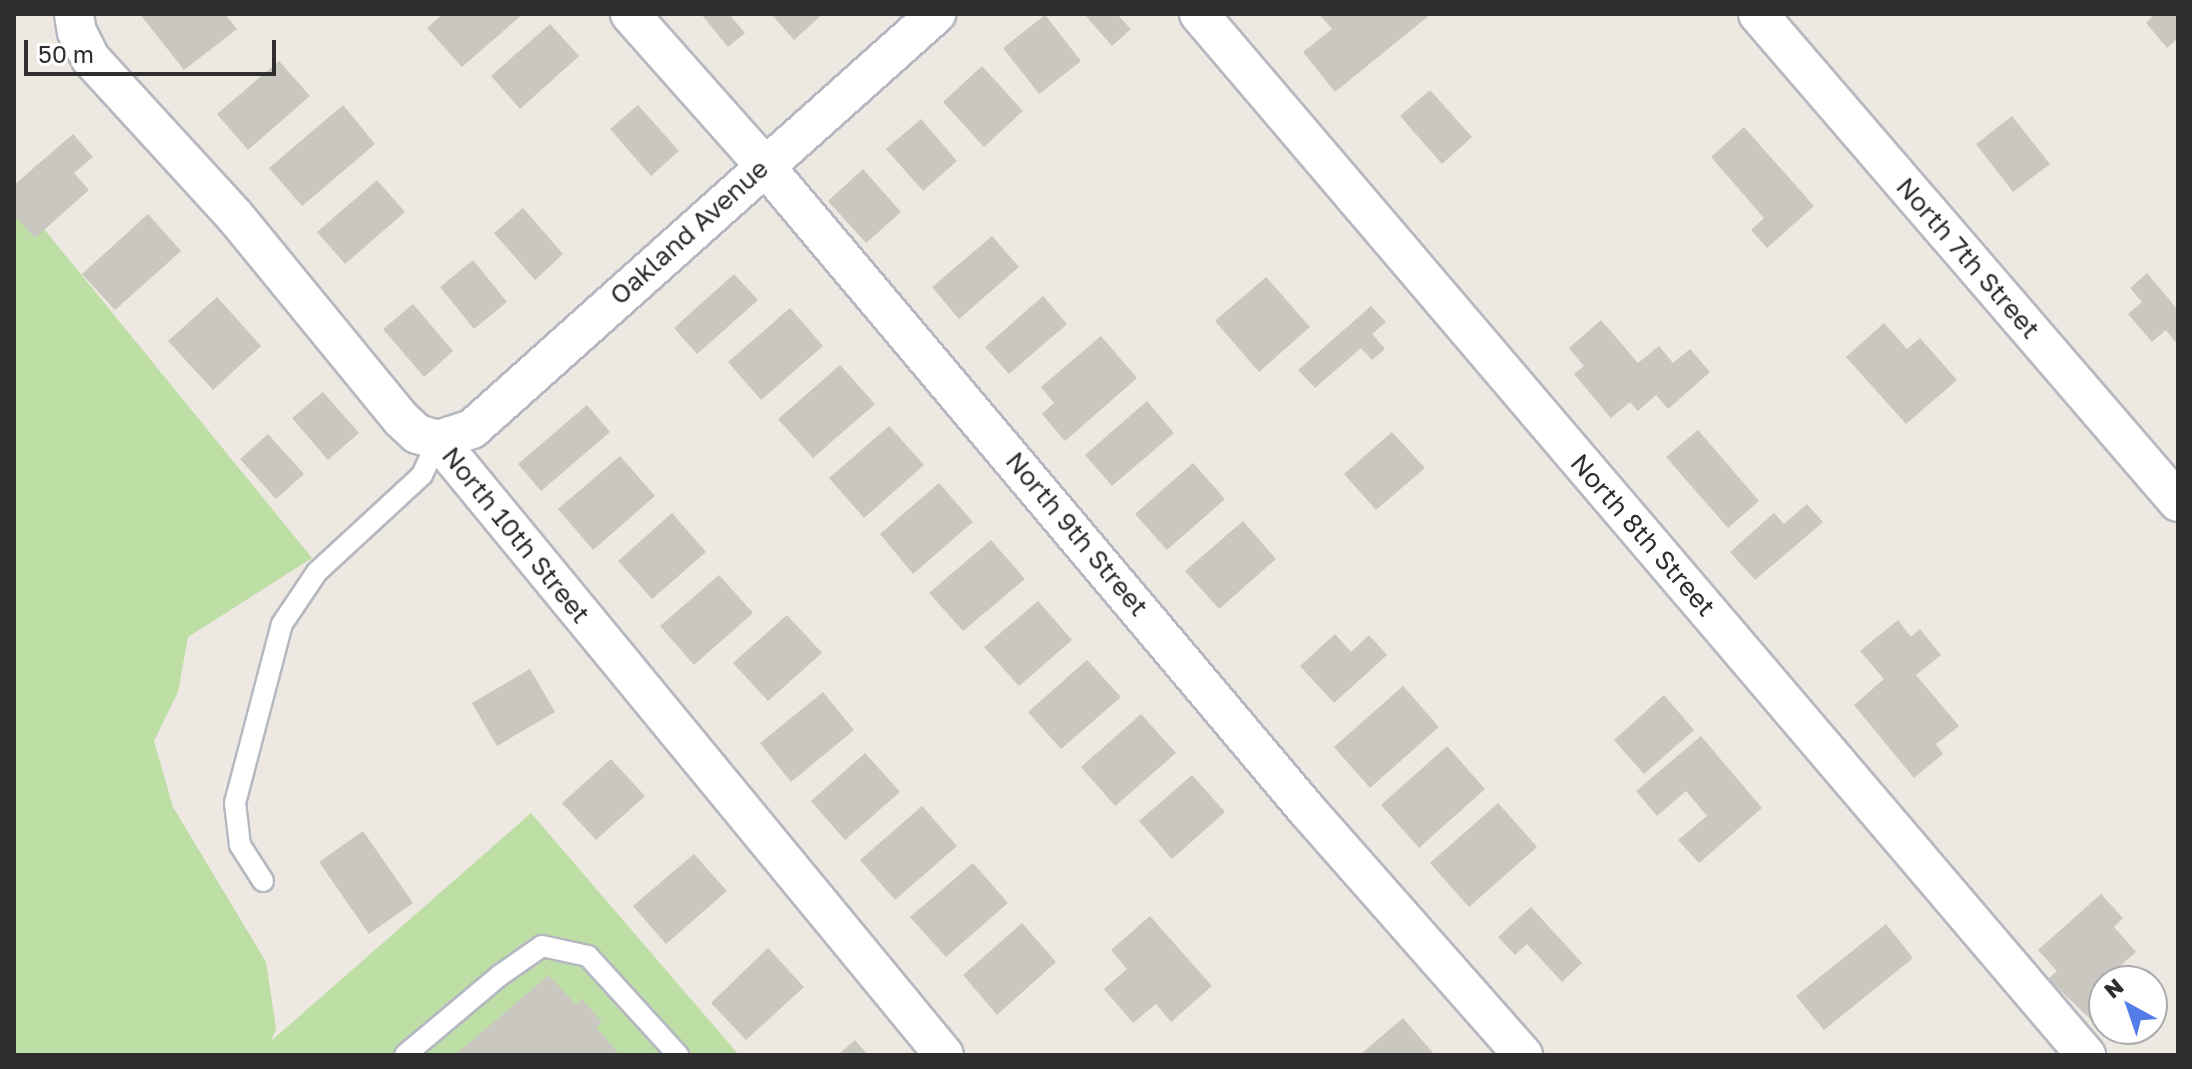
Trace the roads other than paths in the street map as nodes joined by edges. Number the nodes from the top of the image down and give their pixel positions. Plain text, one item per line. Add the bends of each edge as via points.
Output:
1 (630, 14) edge
2 (936, 14) edge
3 (1199, 14) edge
4 (1758, 14) edge
5 (75, 23) edge
6 (764, 165) junction
7 (438, 440) junction
8 (2178, 502) edge
9 (263, 881) dead end
10 (405, 1055) edge
11 (678, 1055) edge
12 (944, 1055) edge
13 (1523, 1055) edge
14 (2086, 1055) edge

1 - 6 street, North 9th Street
2 - 6 street, Oakland Avenue
3 - 14 street, North 8th Street
4 - 8 street, North 7th Street
5 - 7 street, North 10th Street via 91,59 234,215 401,419 417,434
6 - 7 street, Oakland Avenue via 472,429
6 - 13 street, North 9th Street via 1307,810
7 - 9 lane via 422,475 317,572 282,624 235,803 240,845
7 - 12 street, North 10th Street
10 - 11 lane via 542,946 588,956

